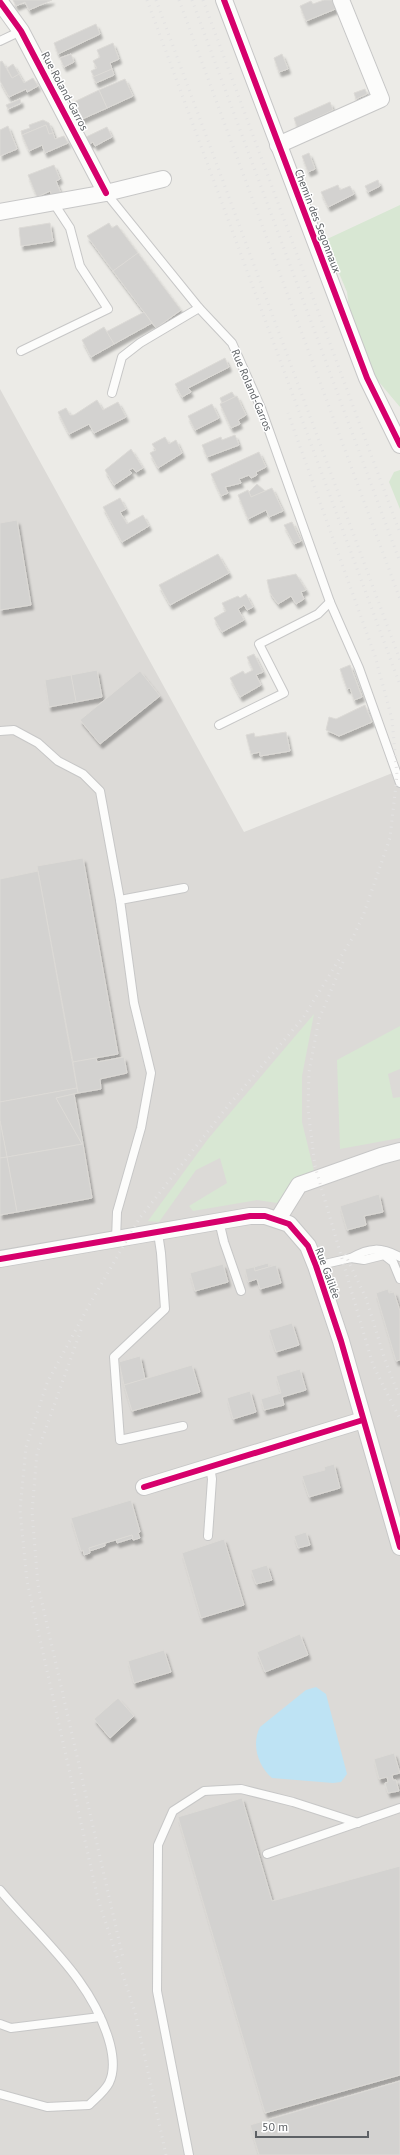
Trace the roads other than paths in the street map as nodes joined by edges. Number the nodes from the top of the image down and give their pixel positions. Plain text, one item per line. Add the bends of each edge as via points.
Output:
1 (224, 0) edge
2 (341, 0) edge
3 (0, 2) edge
4 (21, 31) junction
5 (0, 41) edge
6 (278, 145) junction
7 (163, 180) dead end
8 (106, 193) junction
9 (53, 202) junction
10 (0, 212) edge
11 (200, 308) junction
12 (21, 351) dead end
13 (112, 393) dead end
14 (400, 445) edge
15 (330, 602) junction
16 (219, 725) dead end
17 (0, 731) edge
18 (400, 782) edge
19 (184, 888) dead end
20 (120, 900) junction
21 (400, 1152) edge
22 (278, 1219) junction
23 (219, 1221) junction
24 (158, 1233) junction
25 (116, 1240) junction
26 (400, 1257) edge
27 (351, 1258) junction
28 (0, 1259) edge
29 (316, 1266) junction
30 (400, 1278) edge
31 (241, 1291) dead end
32 (363, 1420) junction
33 (183, 1426) dead end
34 (210, 1467) junction
35 (144, 1487) dead end
36 (208, 1536) dead end
37 (400, 1547) edge
38 (400, 1808) edge
39 (358, 1823) junction
40 (267, 1854) dead end
41 (0, 1890) edge
42 (100, 2016) junction
43 (0, 2024) edge
44 (0, 2094) edge
45 (189, 2155) edge

1 - 6 street, Chemin des Segonnaux
2 - 6 street via 381,99
3 - 4 street, Rue Roland-Garros
4 - 5 lane
4 - 8 street, Rue Roland-Garros
6 - 14 street, Chemin des Segonnaux via 367,378
7 - 8 street
8 - 9 street
8 - 11 lane, Rue Roland-Garros
9 - 10 street
9 - 12 lane via 70,228 80,266 108,309
11 - 13 lane via 140,343 122,357
11 - 15 lane, Rue Roland-Garros via 232,343 261,408
15 - 16 lane via 318,614 259,644 284,693
15 - 18 lane, Rue Roland-Garros via 359,668
17 - 20 lane via 14,730 38,743 58,761 83,774 100,790
19 - 20 lane
20 - 25 lane via 134,1003 151,1073 141,1128 117,1212
21 - 22 street via 381,1156 299,1185
22 - 23 street, Rue Galilée via 250,1216
22 - 29 street, Rue Galilée via 289,1224 308,1246
23 - 24 street, Rue Galilée
23 - 31 lane
24 - 25 street, Rue Galilée
24 - 33 lane via 165,1308 114,1357 120,1440
25 - 28 street, Rue Galilée
26 - 27 lane via 378,1248 361,1252
27 - 29 lane
27 - 30 lane via 364,1260 388,1257 394,1262
29 - 32 street, Rue Galilée via 341,1341
32 - 34 street
32 - 37 street, Rue Galilée
34 - 35 street
34 - 36 lane via 212,1479
38 - 39 lane
39 - 40 lane
39 - 45 lane via 293,1802 240,1789 204,1791 173,1811 158,1845 157,1991
41 - 42 lane via 61,1956 85,1988
42 - 43 lane via 12,2028
42 - 44 lane via 114,2058 109,2083 89,2105 47,2106

